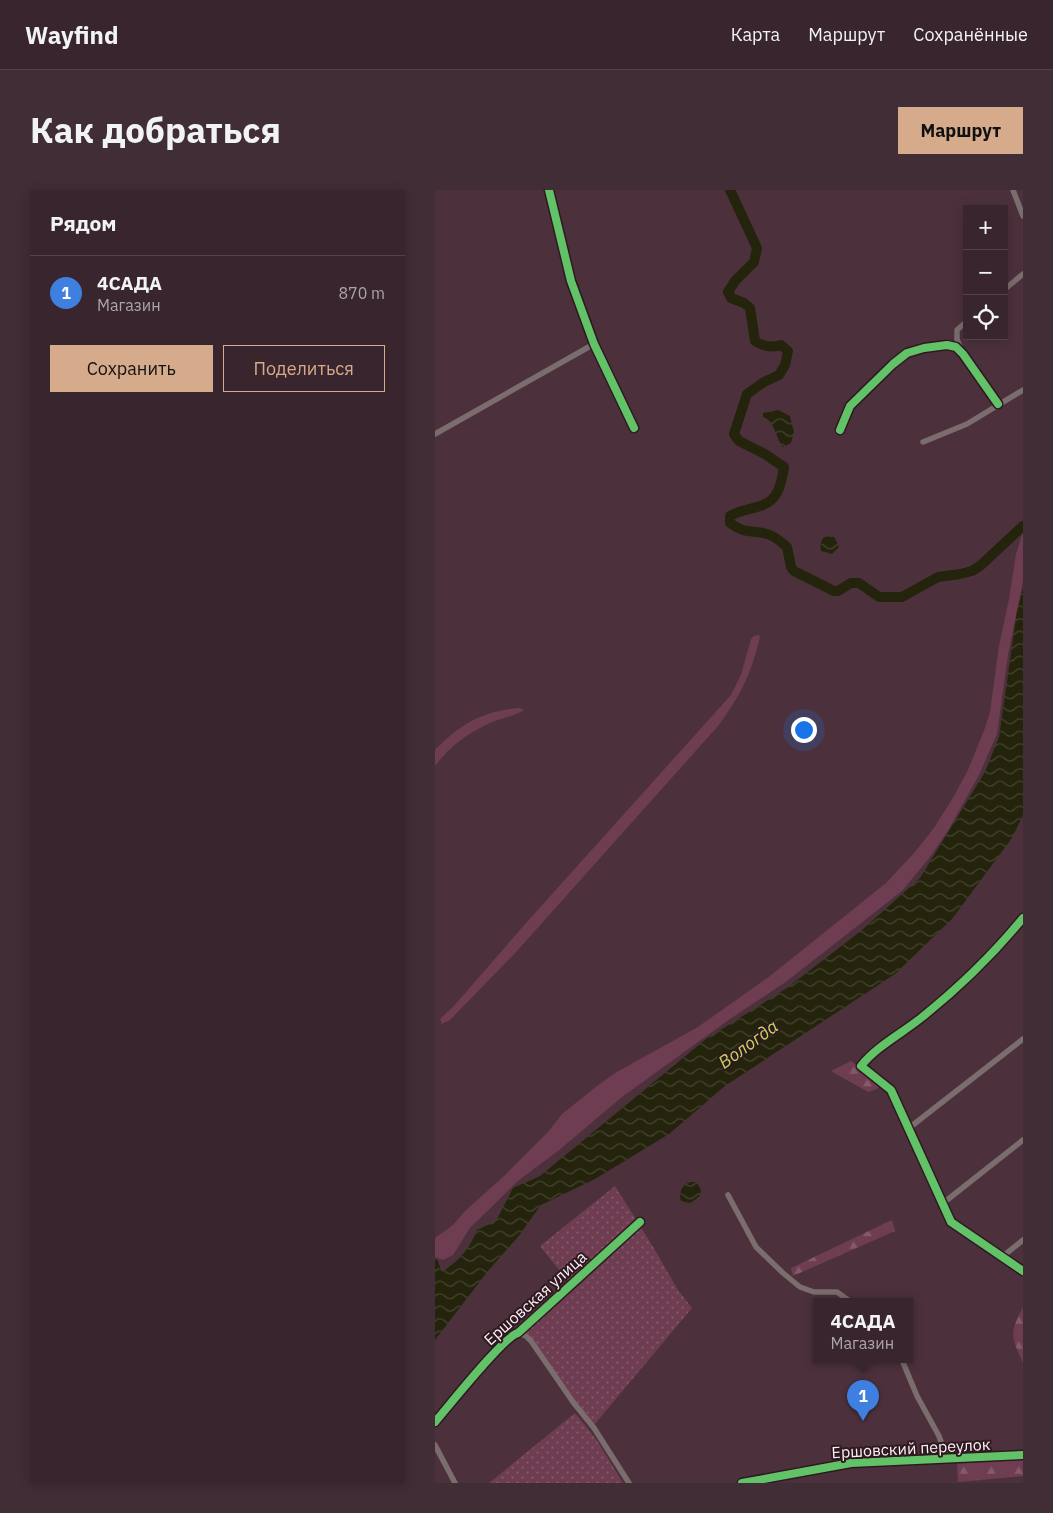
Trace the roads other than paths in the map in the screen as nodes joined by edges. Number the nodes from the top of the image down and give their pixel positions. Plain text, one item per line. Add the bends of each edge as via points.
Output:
1 (549, 190) edge
2 (1013, 190) edge
3 (1023, 216) edge
4 (1023, 274) edge
5 (1008, 287) edge
6 (963, 325) edge
7 (594, 344) junction
8 (963, 354) junction
9 (1023, 390) edge
10 (998, 404) junction
11 (634, 428) dead end
12 (840, 430) dead end
13 (435, 434) edge
14 (923, 442) dead end
15 (1023, 918) edge
16 (1023, 1039) edge
17 (909, 1128) junction
18 (1023, 1140) edge
19 (728, 1195) dead end
20 (942, 1204) junction
21 (640, 1222) dead end
22 (1023, 1240) edge
23 (1002, 1257) junction
24 (1023, 1271) edge
25 (845, 1298) edge
26 (518, 1333) junction
27 (903, 1363) edge
28 (435, 1422) edge
29 (435, 1445) edge
30 (1023, 1455) edge
31 (947, 1459) junction
32 (455, 1483) edge
33 (629, 1483) edge
34 (742, 1483) edge

1 - 7 street via 571,281
2 - 3 street
4 - 5 street
6 - 8 street via 957,330 957,338
7 - 11 street
7 - 13 street
8 - 10 street
8 - 12 street via 956,347 947,345 907,353 850,406
9 - 10 street
10 - 14 street via 960,428
15 - 17 street via 963,984 870,1055 861,1066 891,1090
16 - 17 street
17 - 20 street
18 - 20 street
19 - 25 street via 756,1247 783,1273 800,1287 814,1292 837,1292
20 - 23 street via 957,1228
21 - 26 street, Ершовская улица
22 - 23 street
23 - 24 street
26 - 28 street, Ершовская улица via 485,1363
26 - 33 street via 531,1341
27 - 31 street
29 - 32 street
30 - 31 street, Ершовский переулок
31 - 34 street, Ершовский переулок via 851,1463

